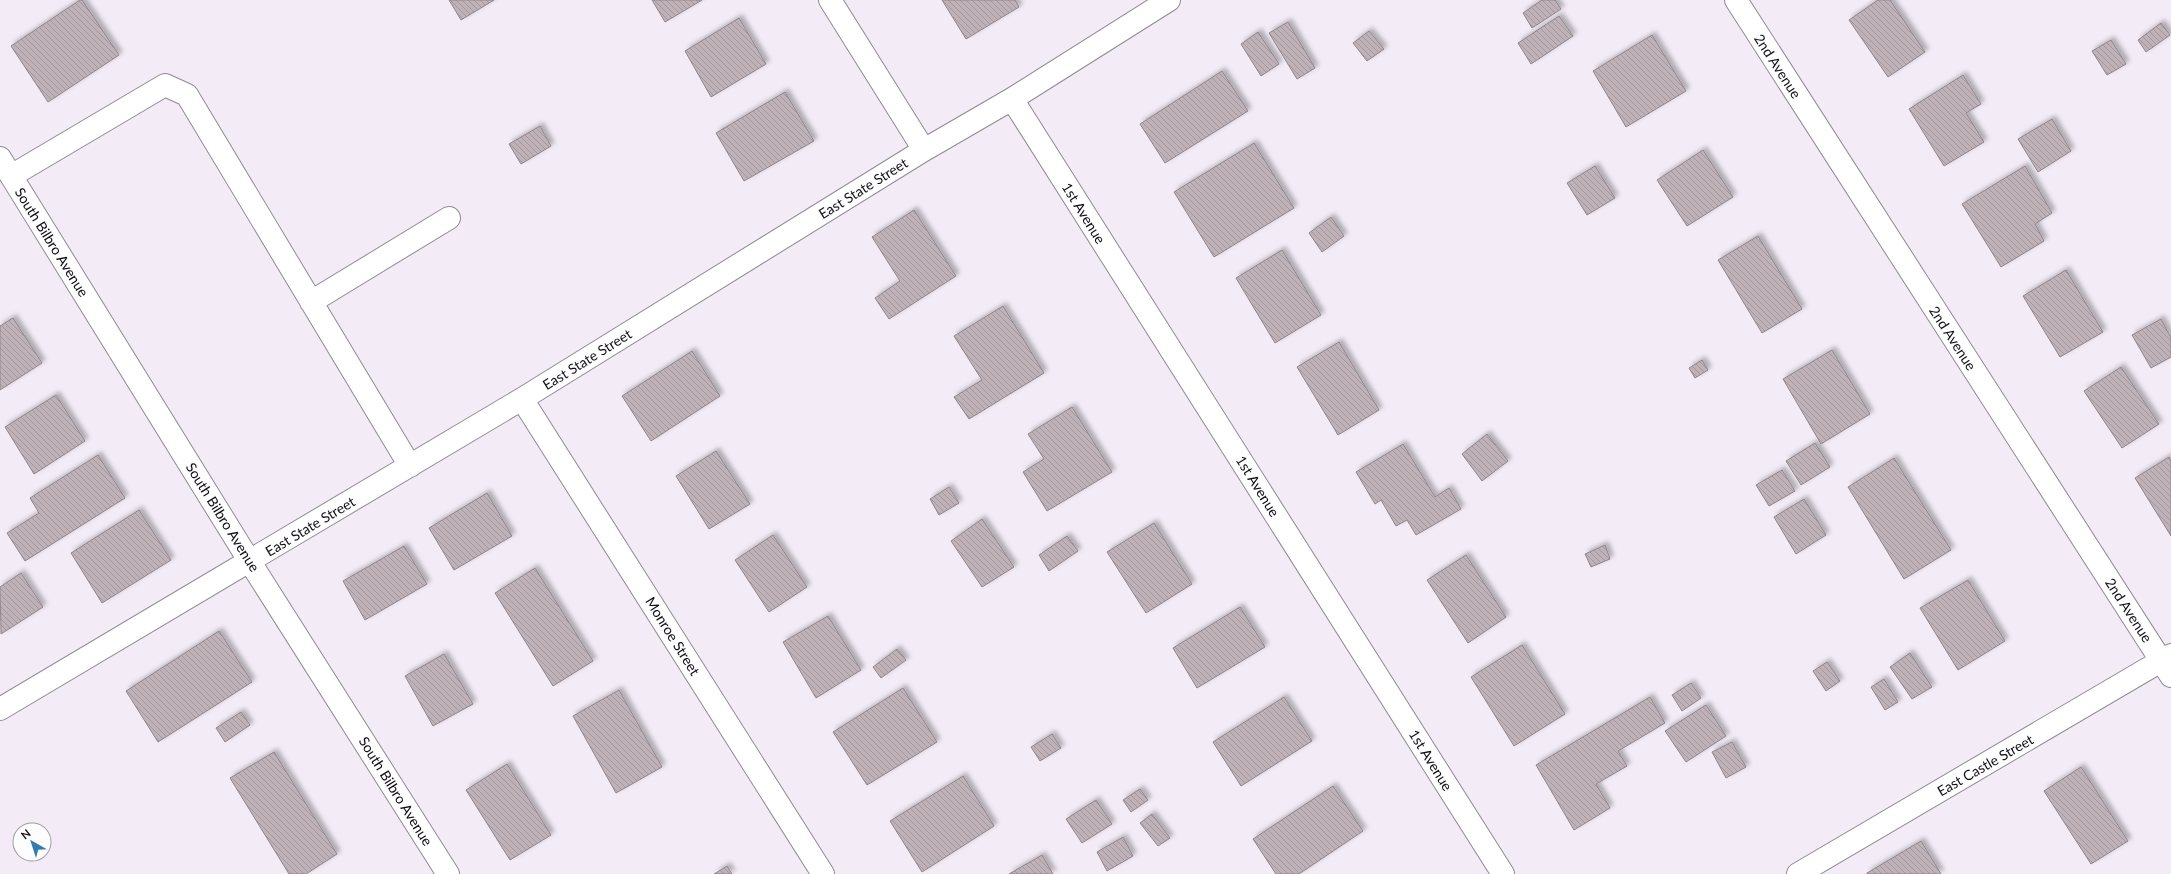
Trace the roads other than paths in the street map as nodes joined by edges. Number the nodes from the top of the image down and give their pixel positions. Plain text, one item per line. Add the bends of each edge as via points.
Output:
1 (830, 0) edge
2 (1169, 0) edge
3 (1736, 0) edge
4 (1012, 99) junction
5 (924, 150) junction
6 (6, 167) edge
7 (449, 218) dead end
8 (311, 302) junction
9 (522, 399) junction
10 (410, 466) junction
11 (250, 562) junction
12 (2168, 664) edge
13 (0, 709) edge
14 (448, 874) edge
15 (823, 874) edge
16 (1504, 874) edge
17 (1798, 874) edge

1 - 5 street
2 - 4 street, East State Street
3 - 12 street, 2nd Avenue
4 - 5 street, East State Street
4 - 16 street, 1st Avenue
5 - 9 street, East State Street
6 - 8 street via 165,85 187,95
6 - 11 street, South Bilbro Avenue
7 - 8 street
8 - 10 street
9 - 10 street, East State Street
9 - 15 street, Monroe Street
10 - 11 street, East State Street
11 - 13 street, East State Street
11 - 14 street, South Bilbro Avenue
12 - 17 street, East Castle Street

